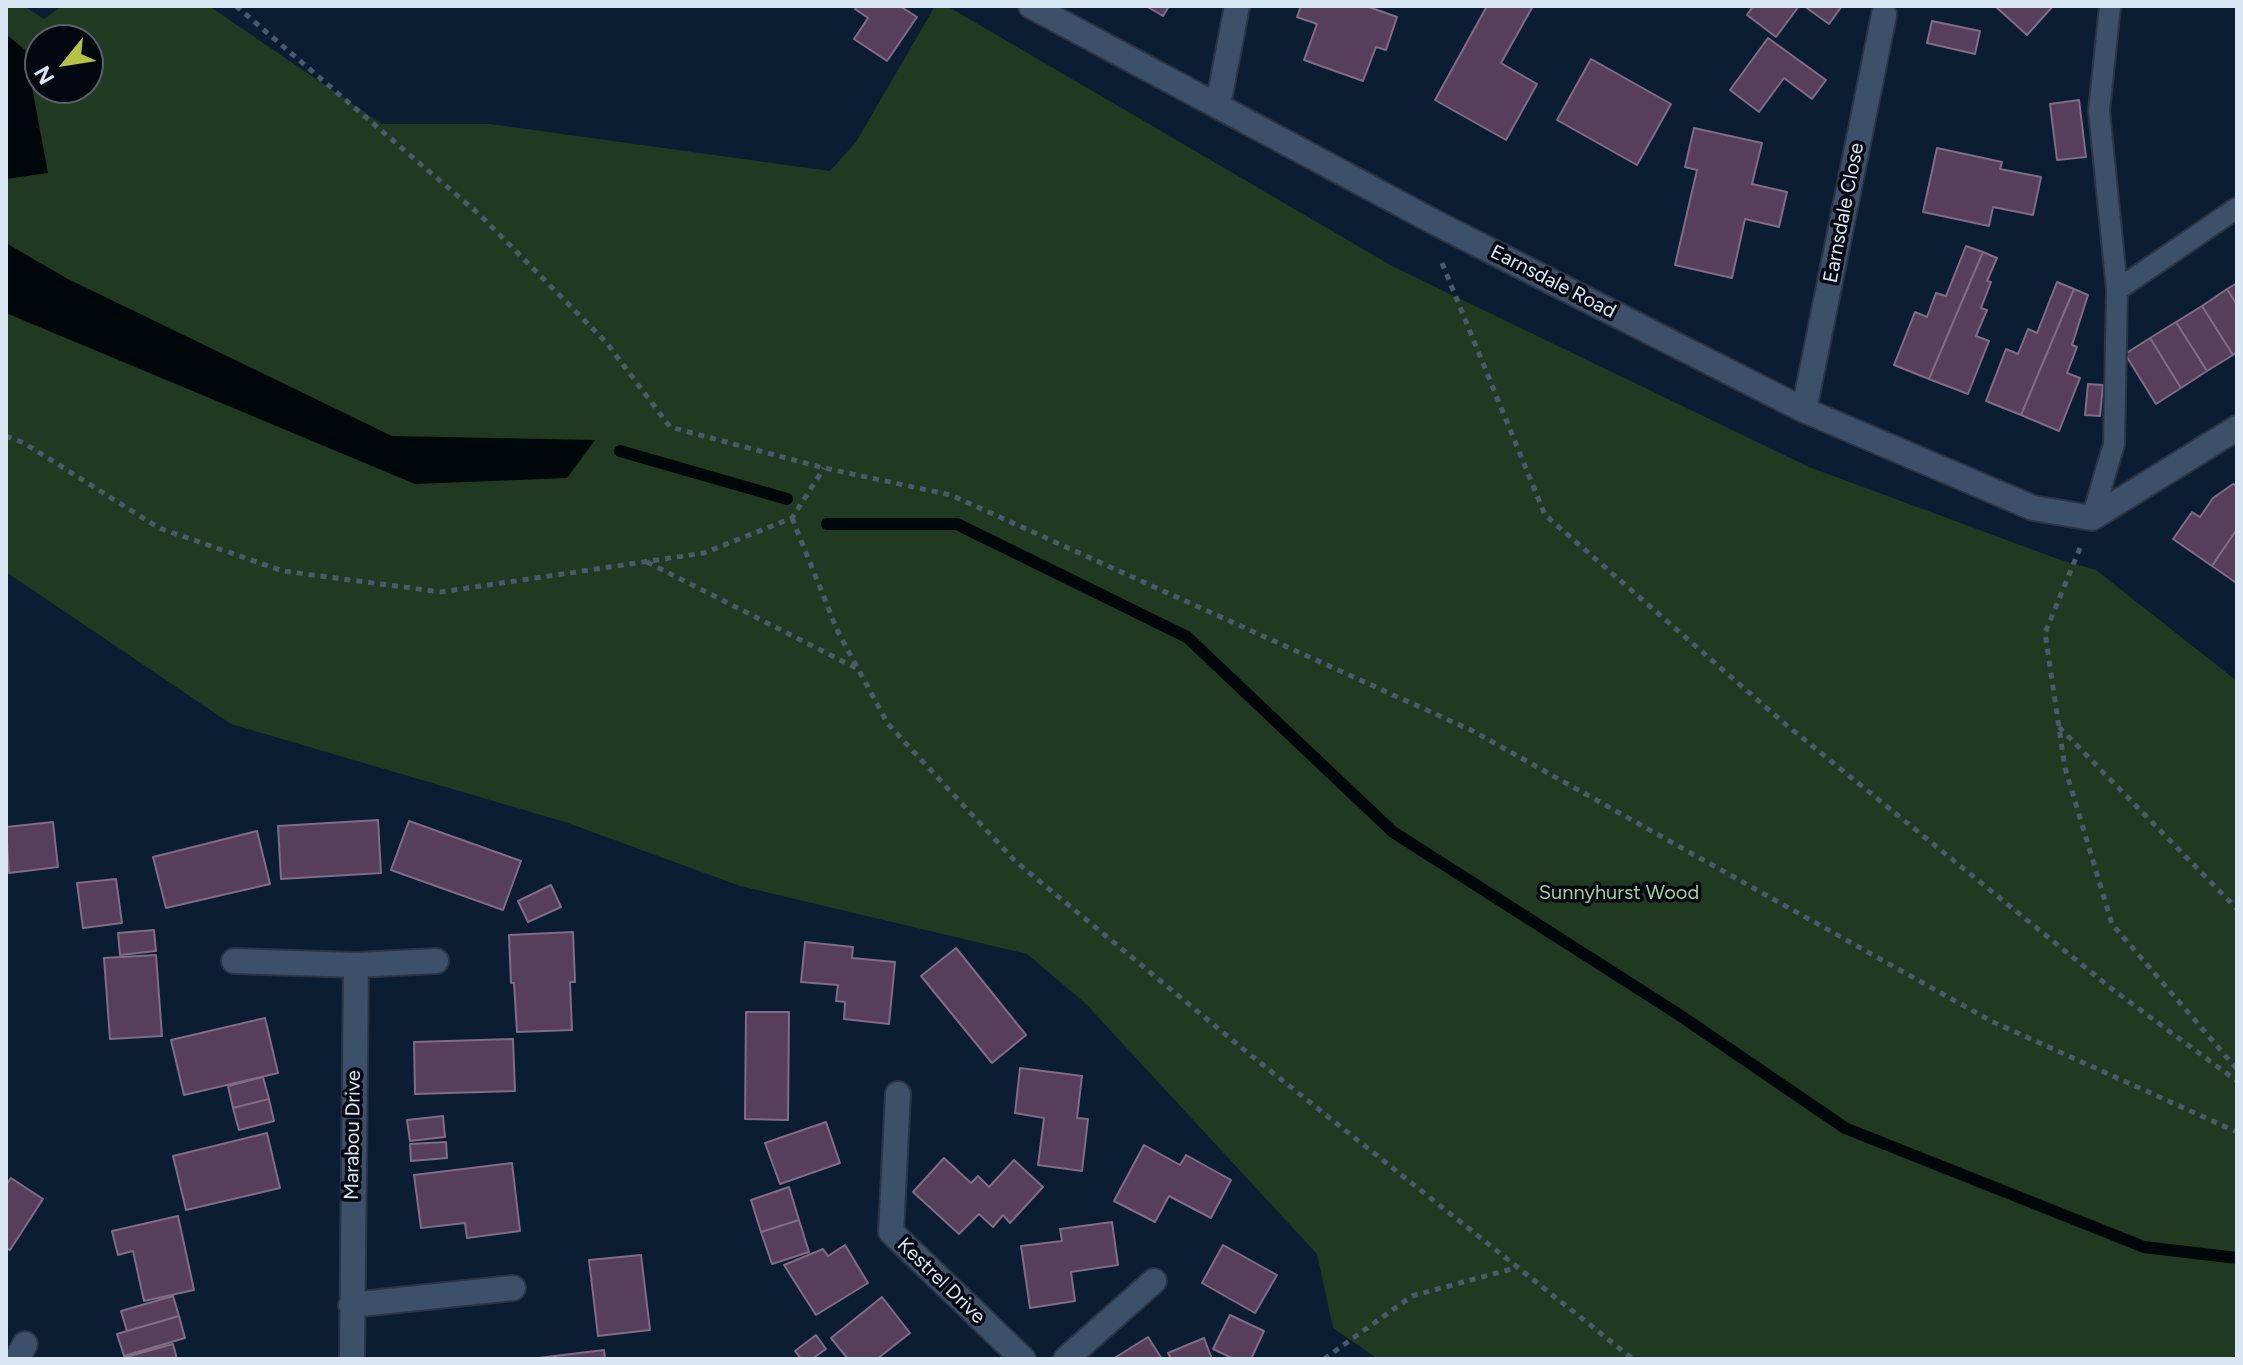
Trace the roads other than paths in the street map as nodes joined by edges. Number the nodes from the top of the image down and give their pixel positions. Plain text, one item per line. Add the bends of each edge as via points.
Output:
1 (1031, 6) edge
2 (1237, 6) edge
3 (2110, 6) edge
4 (1885, 10) edge
5 (1218, 105) junction
6 (2237, 208) edge
7 (2117, 290) junction
8 (1804, 410) junction
9 (2237, 428) edge
10 (2092, 518) junction
11 (234, 961) dead end
12 (436, 961) dead end
13 (356, 965) junction
14 (898, 1094) dead end
15 (1154, 1281) dead end
16 (513, 1288) dead end
17 (351, 1305) junction
18 (352, 1359) edge
19 (1023, 1359) edge
20 (1066, 1359) edge

1 - 5 street, Earnsdale Road
2 - 5 street
3 - 7 lane via 2099,111
4 - 8 street, Earnsdale Close
5 - 8 street, Earnsdale Road via 1436,223
6 - 7 lane
7 - 10 lane via 2114,444
8 - 10 street, Earnsdale Road via 2033,508
9 - 10 street
11 - 13 street
12 - 13 street
13 - 17 street, Marabou Drive
14 - 19 street, Kestrel Drive via 891,1232
15 - 20 street
16 - 17 street
17 - 18 street, Marabou Drive

